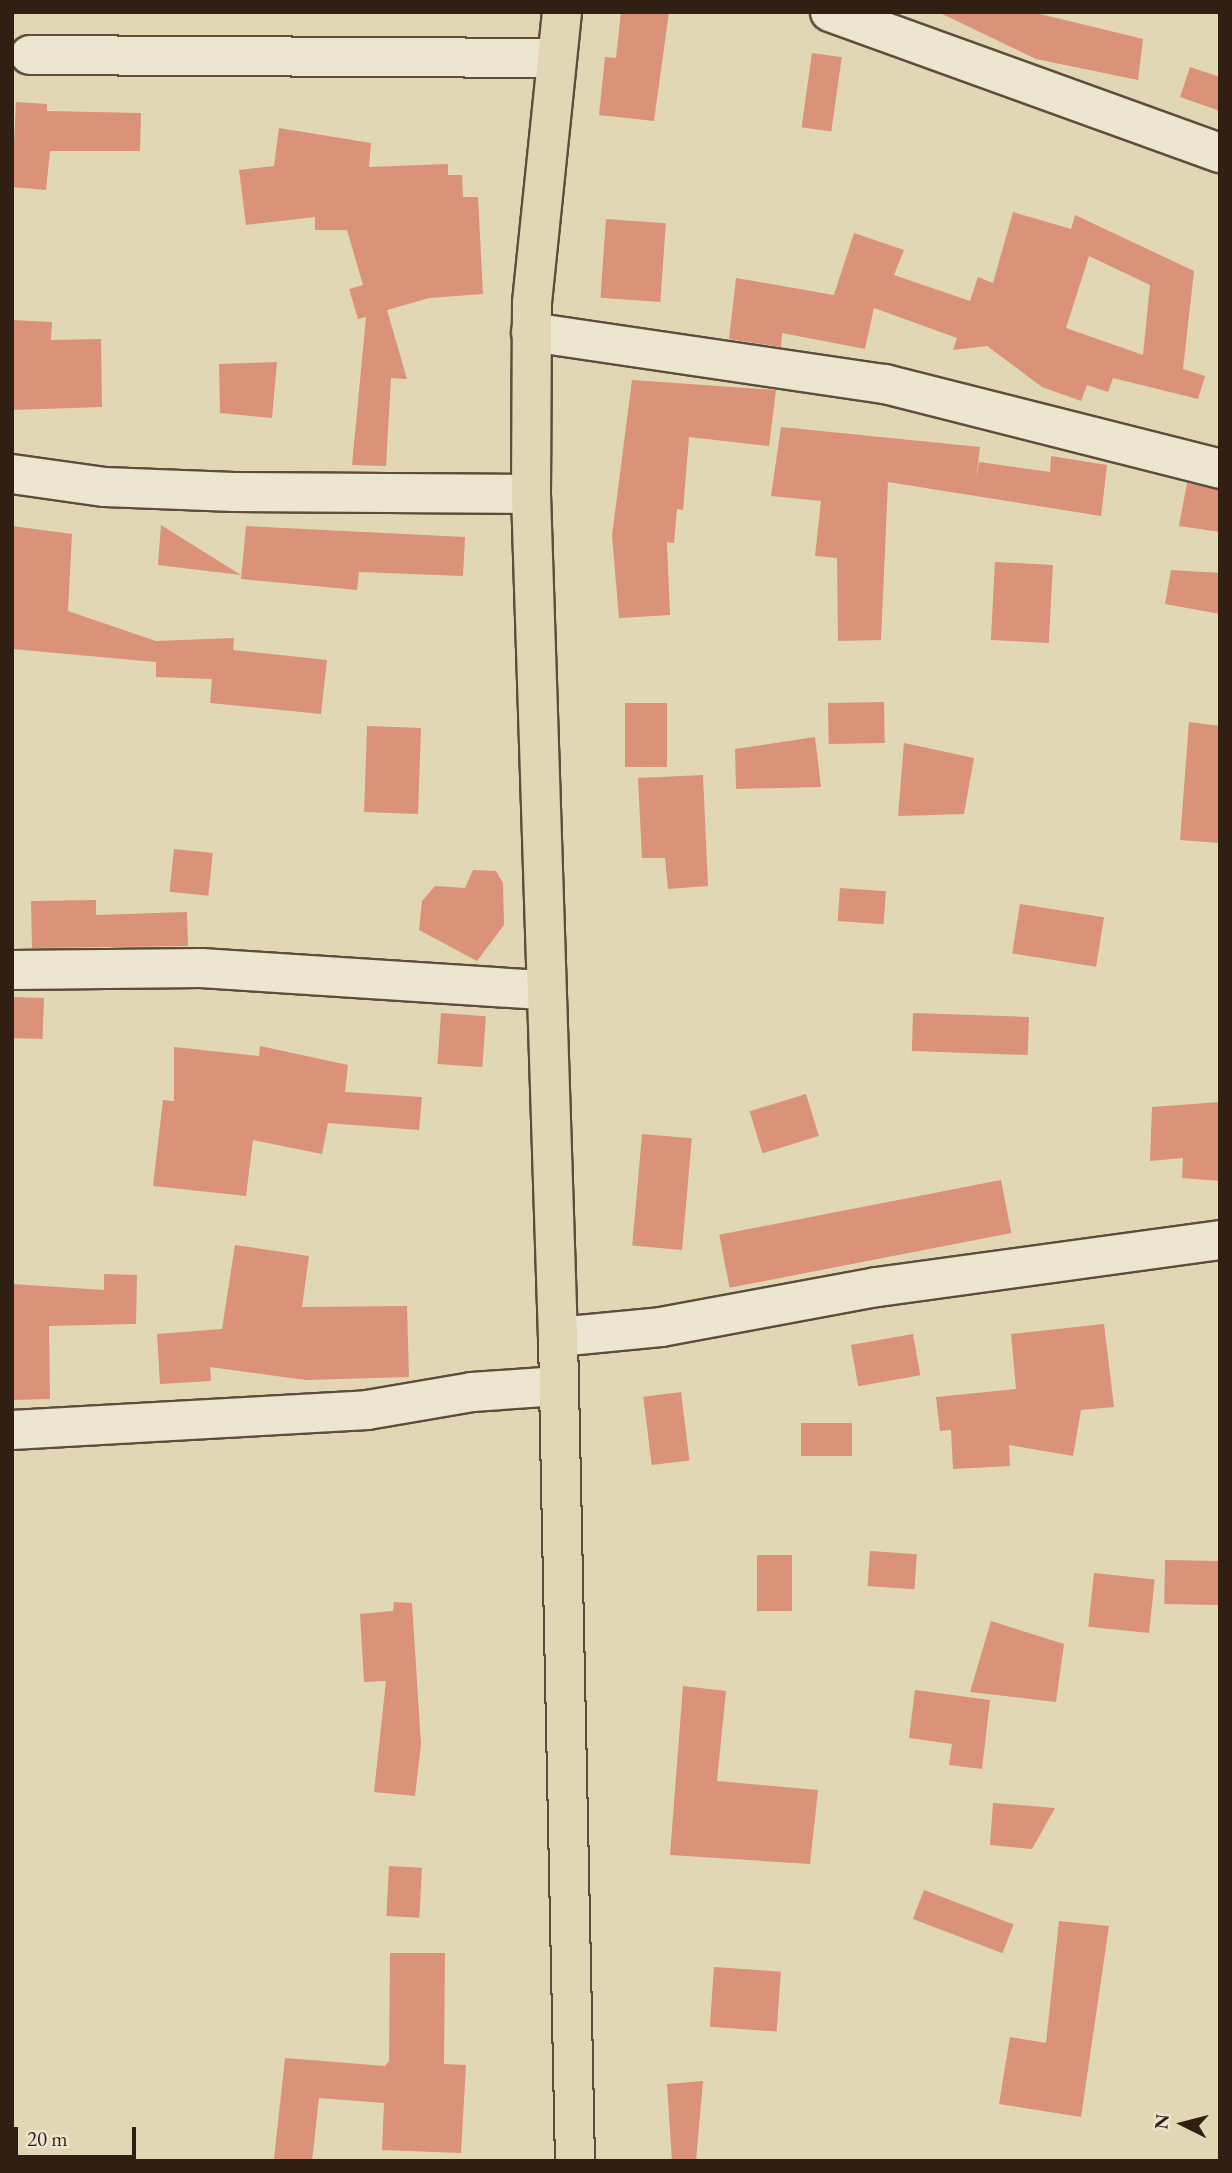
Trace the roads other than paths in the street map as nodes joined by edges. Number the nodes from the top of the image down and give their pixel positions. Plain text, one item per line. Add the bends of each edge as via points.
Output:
1 (562, 12) edge
2 (830, 12) edge
3 (30, 55) dead end
4 (555, 58) junction
5 (1220, 153) edge
6 (531, 332) junction
7 (1220, 469) edge
8 (12, 474) edge
9 (531, 494) junction
10 (12, 970) edge
11 (545, 990) junction
12 (1220, 1240) edge
13 (558, 1337) junction
14 (558, 1386) junction
15 (12, 1430) edge
16 (575, 2161) edge

1 - 4 main road
2 - 5 street
3 - 4 street
4 - 6 main road
6 - 7 street via 885,383
6 - 9 main road
8 - 9 street via 105,487 234,492
9 - 11 main road
10 - 11 street via 201,968
11 - 13 main road
12 - 13 street via 877,1287 661,1327
13 - 14 main road
14 - 15 street via 472,1392 367,1410
14 - 16 main road

